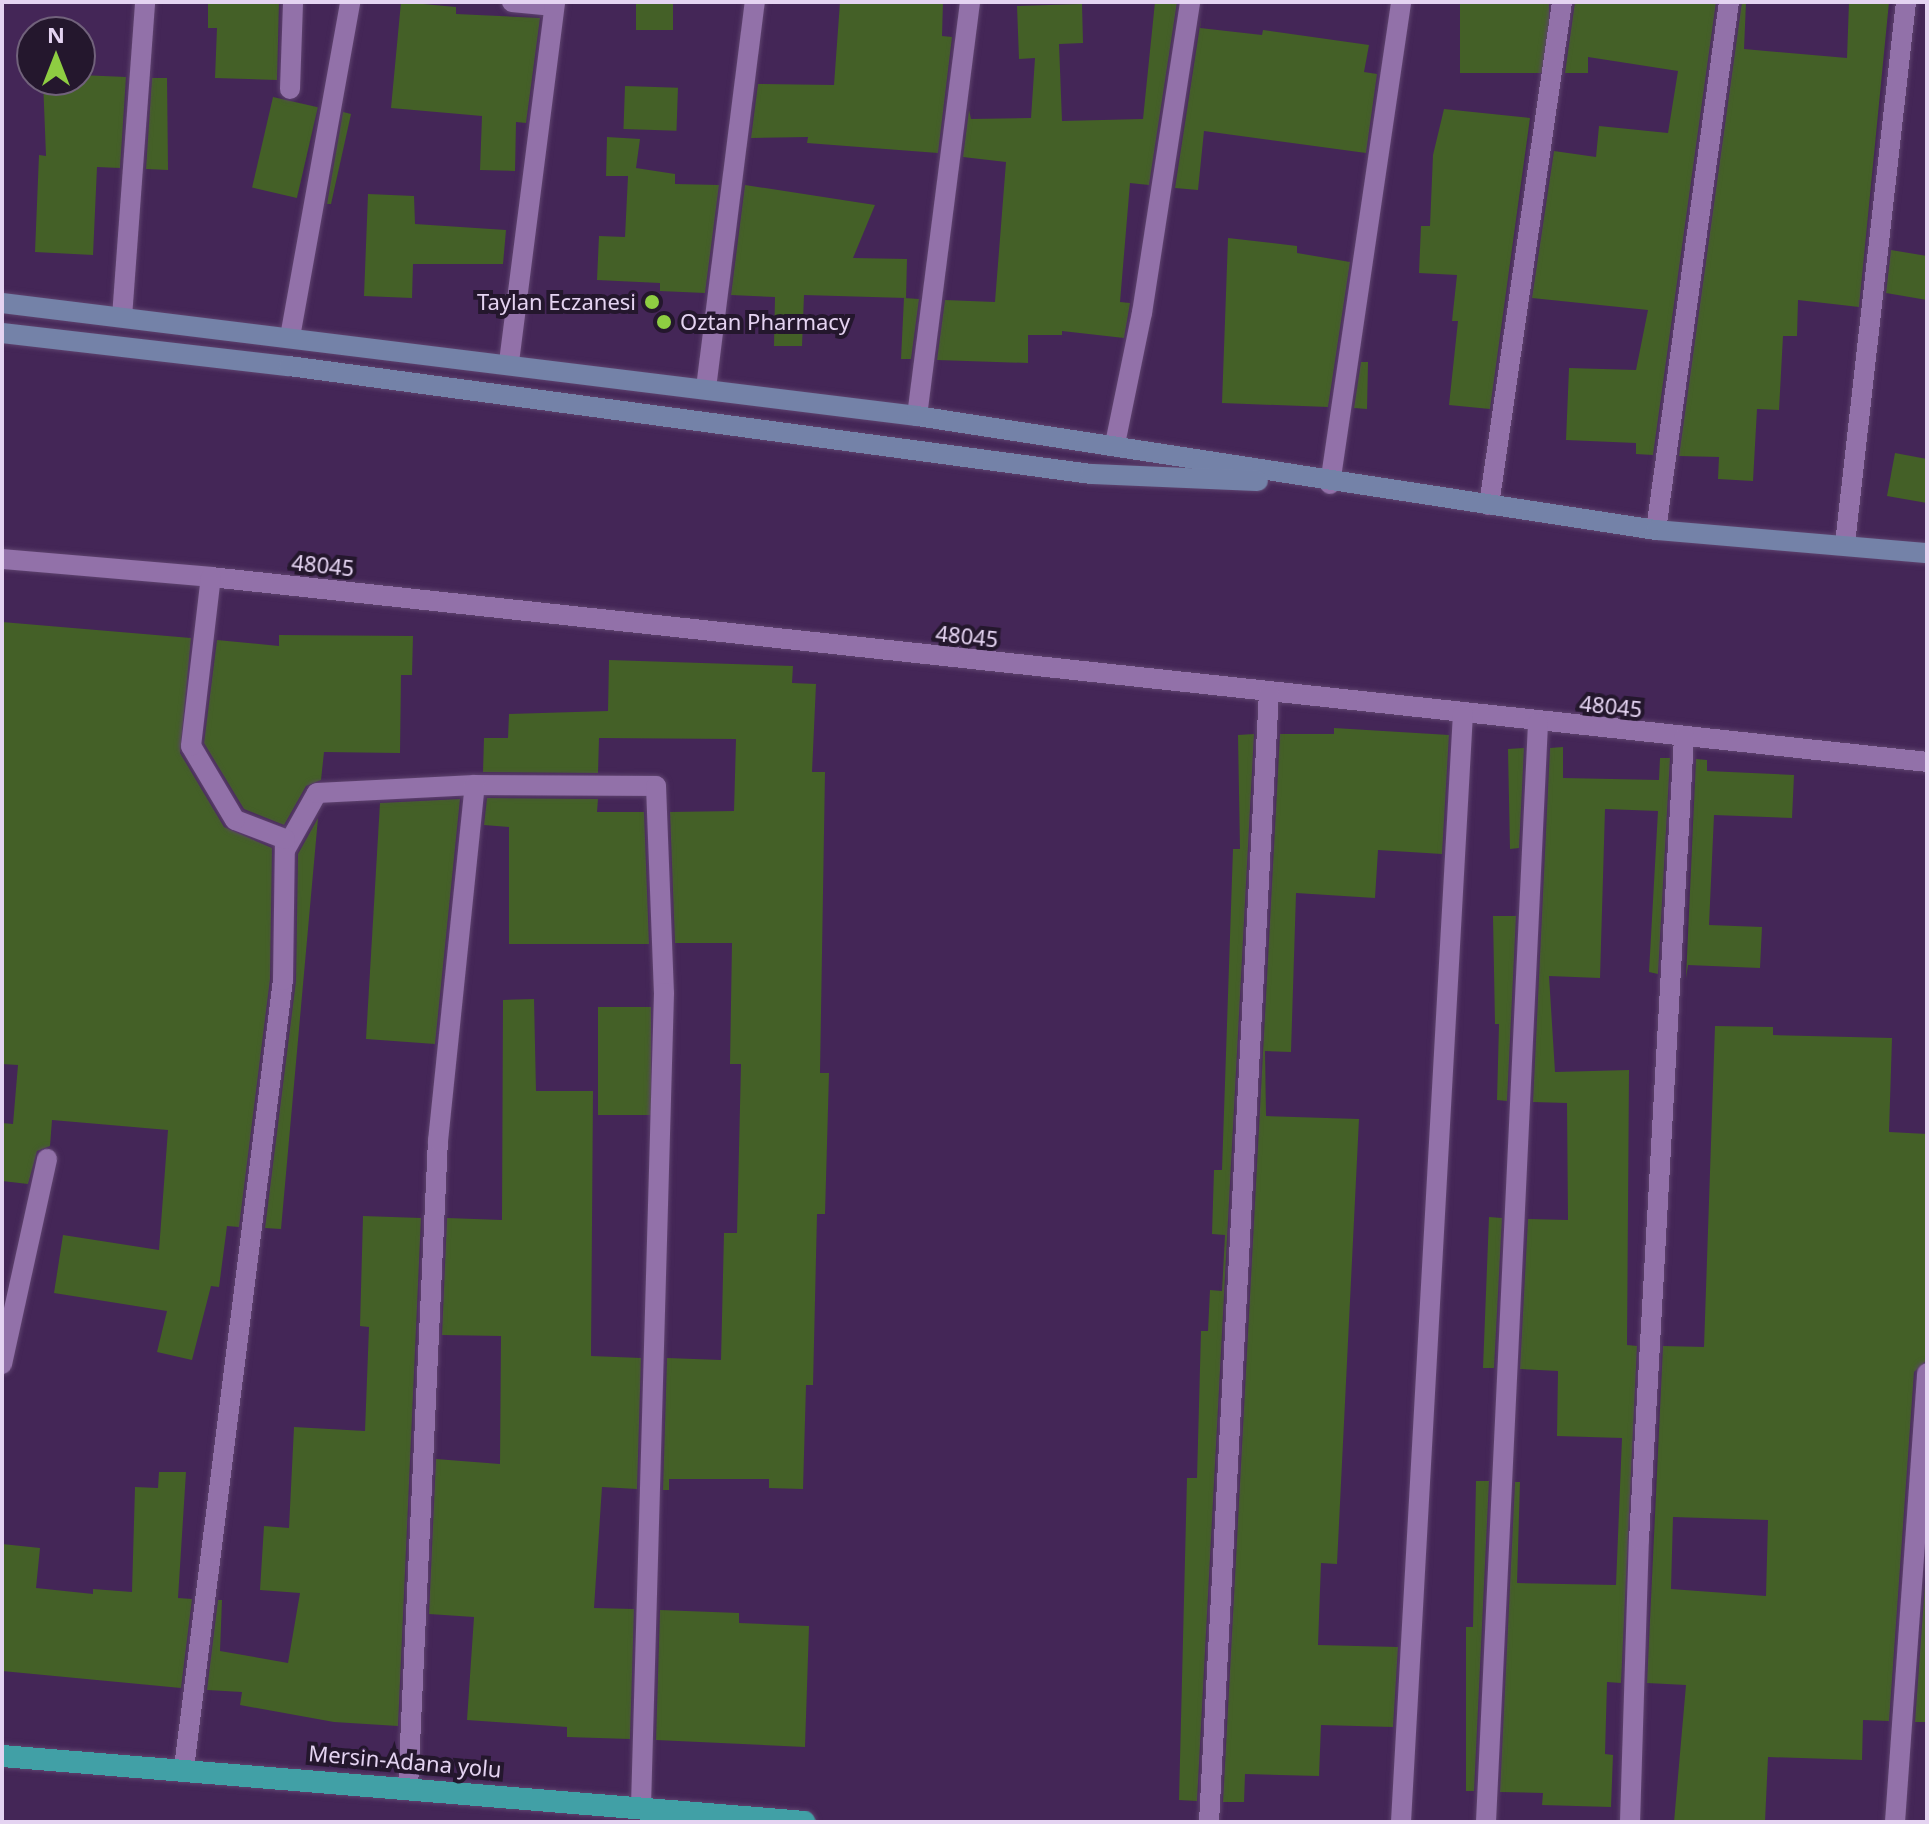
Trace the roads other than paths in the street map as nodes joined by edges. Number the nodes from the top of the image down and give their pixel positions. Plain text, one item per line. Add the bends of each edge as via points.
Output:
1 (145, 2) edge
2 (293, 2) edge
3 (350, 2) edge
4 (512, 2) edge
5 (755, 2) edge
6 (970, 2) edge
7 (1190, 2) edge
8 (1401, 2) edge
9 (1562, 2) edge
10 (1729, 2) edge
11 (1906, 2) edge
12 (555, 4) edge
13 (290, 89) dead end
14 (2, 303) edge
15 (122, 317) junction
16 (2, 333) edge
17 (290, 337) junction
18 (509, 362) junction
19 (706, 388) junction
20 (917, 416) junction
21 (1115, 444) junction
22 (1330, 484) junction
23 (1489, 505) junction
24 (1656, 530) junction
25 (1845, 544) junction
26 (1927, 553) edge
27 (2, 559) edge
28 (211, 577) junction
29 (1269, 694) junction
30 (1463, 714) junction
31 (1538, 723) junction
32 (1684, 737) junction
33 (1927, 762) edge
34 (475, 785) junction
35 (285, 850) junction
36 (47, 1159) dead end
37 (2, 1364) edge
38 (1927, 1373) edge
39 (2, 1756) edge
40 (184, 1768) junction
41 (408, 1788) junction
42 (641, 1808) junction
43 (804, 1822) edge
44 (1209, 1822) edge
45 (1401, 1822) edge
46 (1486, 1822) edge
47 (1630, 1822) edge
48 (1895, 1822) edge

1 - 15 street
2 - 13 street
3 - 17 street
4 - 12 street
5 - 19 street
6 - 20 street
7 - 21 street via 1142,313
8 - 22 street
9 - 23 street
10 - 24 street
11 - 25 street
12 - 18 street
14 - 15 main road
15 - 17 main road
16 - 22 main road via 304,368 1091,474
17 - 18 main road
18 - 19 main road
19 - 20 main road
20 - 21 main road
21 - 22 main road
22 - 23 main road
23 - 24 main road
24 - 25 main road
25 - 26 main road
27 - 28 street, 48045
28 - 29 street, 48045
28 - 35 street via 191,746 235,820 285,839
29 - 30 street, 48045
29 - 44 street
30 - 31 street, 48045
30 - 45 street
31 - 32 street, 48045
31 - 46 street
32 - 33 street, 48045
32 - 47 street via 1639,1540
34 - 35 street via 317,793
34 - 41 street via 438,1141
34 - 42 street via 656,786 664,993
35 - 40 street via 283,980
36 - 37 street
38 - 48 street
39 - 40 highway, Mersin-Adana yolu
40 - 41 highway, Mersin-Adana yolu
41 - 42 highway, Mersin-Adana yolu
42 - 43 highway, Mersin-Adana yolu

